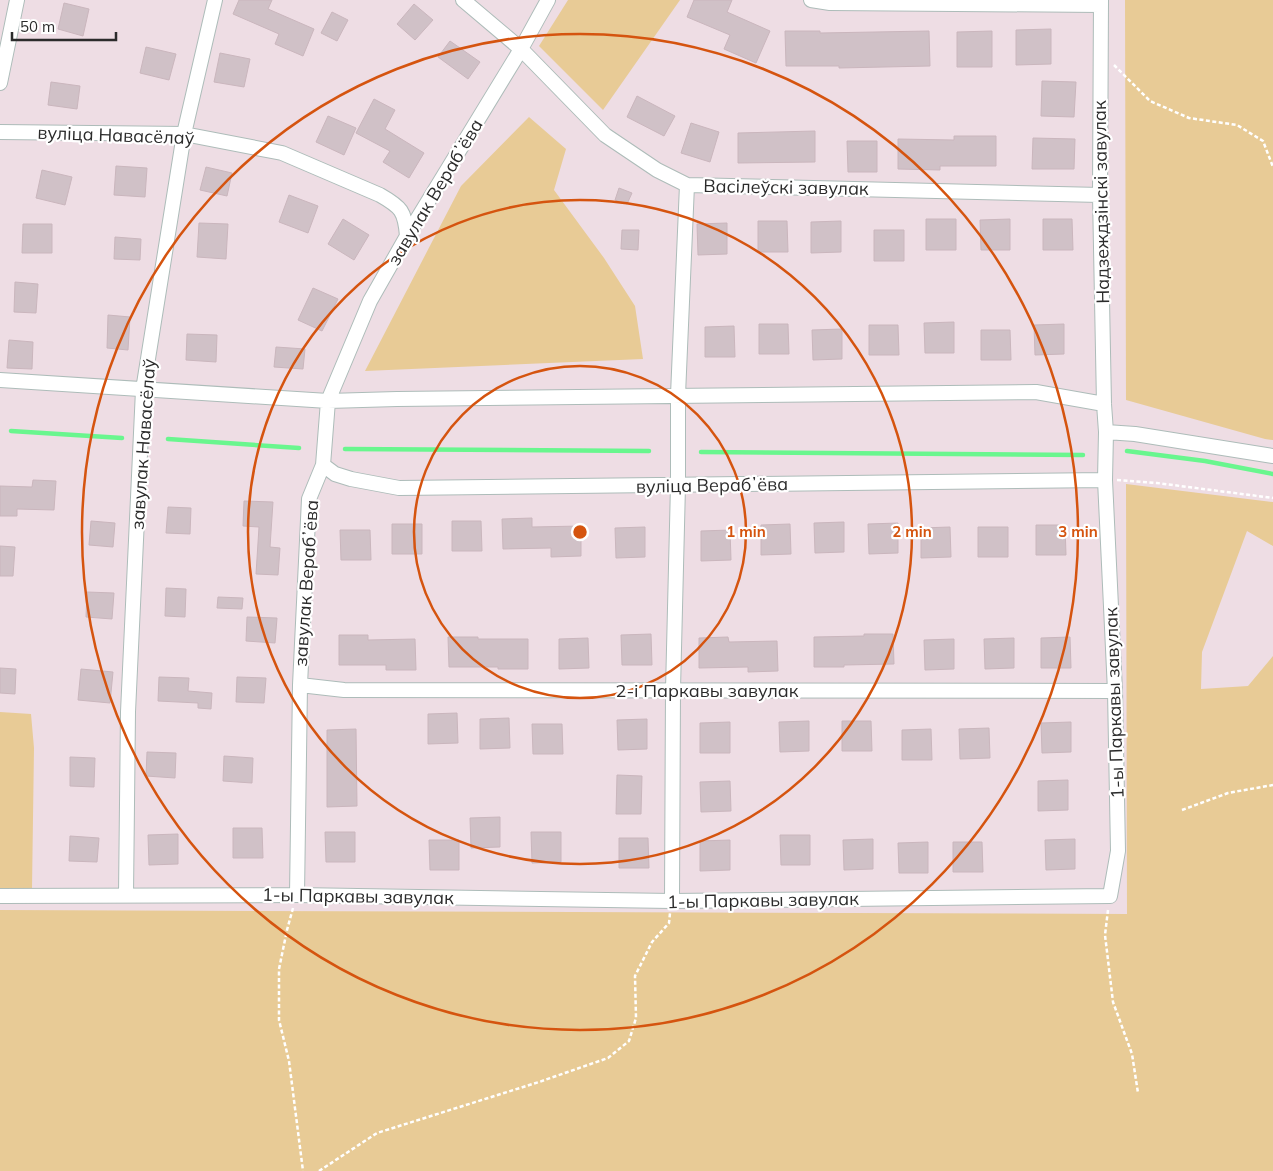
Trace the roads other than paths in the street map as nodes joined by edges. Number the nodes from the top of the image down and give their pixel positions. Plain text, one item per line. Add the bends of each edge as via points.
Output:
1 (18, 0) edge
2 (215, 0) edge
3 (463, 0) edge
4 (548, 0) edge
5 (811, 0) edge
6 (1101, 2) edge
7 (521, 49) junction
8 (0, 82) edge
9 (0, 132) edge
10 (184, 134) junction
11 (687, 185) junction
12 (1100, 195) junction
13 (408, 236) junction
14 (0, 380) edge
15 (144, 390) junction
16 (678, 395) junction
17 (328, 401) junction
18 (1104, 404) junction
19 (1106, 432) junction
20 (1273, 456) edge
21 (323, 465) junction
22 (1106, 480) junction
23 (678, 485) junction
24 (300, 685) junction
25 (673, 690) junction
26 (1115, 691) junction
27 (126, 894) junction
28 (297, 895) junction
29 (0, 896) edge
30 (672, 901) junction

1 - 8 street
2 - 10 street, завулак Навасёлаў
3 - 7 street, Васілеўскі завулак
4 - 7 street, завулак Верабʼёва
5 - 6 street via 830,3
6 - 12 street, Надзеждзінскі завулак
7 - 11 street, Васілеўскі завулак via 605,135 657,170
7 - 13 street, завулак Верабʼёва
9 - 10 street, вуліца Навасёлаў
10 - 13 street, вуліца Навасёлаў via 282,153 380,195 404,214
10 - 15 street, завулак Навасёлаў
11 - 12 street, Васілеўскі завулак
11 - 16 street
12 - 18 street, Надзеждзінскі завулак
13 - 17 street, завулак Верабʼёва via 370,301
14 - 15 street
15 - 17 street
15 - 27 street, завулак Навасёлаў via 128,712
16 - 17 street
16 - 18 street via 1036,392
16 - 23 street
17 - 21 street, завулак Верабʼёва
18 - 19 street, Надзеждзінскі завулак
19 - 20 street
19 - 22 street, 1-ы Паркавы завулак
21 - 23 street, вуліца Верабʼёва via 335,474 351,479 398,488
21 - 24 street, завулак Верабʼёва via 309,499
22 - 23 street, вуліца Верабʼёва
22 - 26 street, 1-ы Паркавы завулак
23 - 25 street
24 - 25 street, 2-і Паркавы завулак via 344,690
24 - 28 street, завулак Верабʼёва
25 - 26 street, 2-і Паркавы завулак
25 - 30 street
26 - 30 street, 1-ы Паркавы завулак via 1118,851 1110,896
27 - 28 street, 1-ы Паркавы завулак
27 - 29 street, 1-ы Паркавы завулак
28 - 30 street, 1-ы Паркавы завулак

